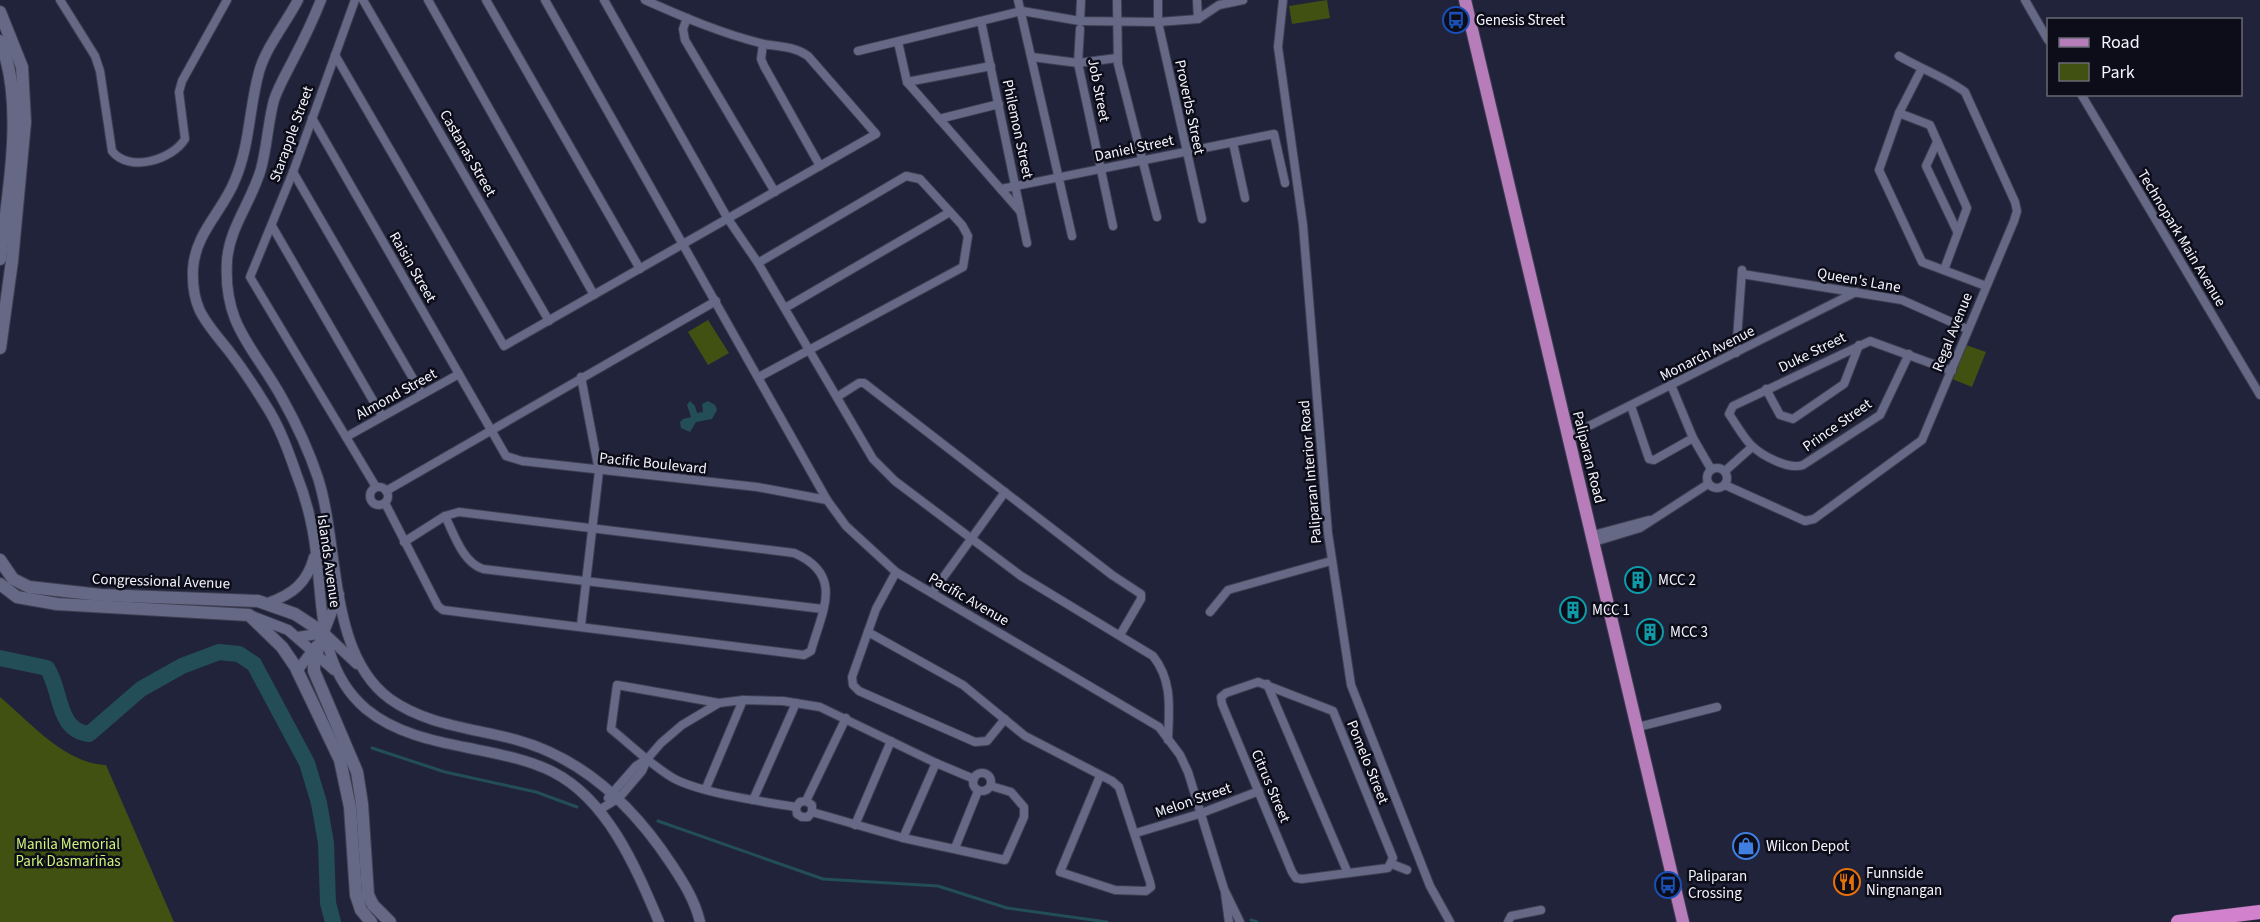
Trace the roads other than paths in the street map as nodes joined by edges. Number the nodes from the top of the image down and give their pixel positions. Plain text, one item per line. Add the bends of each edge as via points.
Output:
1 (60, 0) edge
2 (227, 0) edge
3 (298, 0) edge
4 (321, 0) edge
5 (355, 0) edge
6 (363, 0) edge
7 (428, 0) edge
8 (486, 0) edge
9 (545, 0) edge
10 (604, 0) edge
11 (645, 0) edge
12 (1018, 0) edge
13 (1081, 0) edge
14 (1117, 0) edge
15 (1158, 0) edge
16 (1197, 0) edge
17 (1243, 0) edge
18 (1283, 0) edge
19 (1465, 0) edge
20 (2025, 0) edge
21 (1022, 11) junction
22 (0, 12) edge
23 (687, 18) junction
24 (1198, 19) junction
25 (981, 21) junction
26 (1116, 21) junction
27 (1158, 22) junction
28 (1080, 25) junction
29 (2047, 37) edge
30 (0, 41) edge
31 (898, 42) junction
32 (763, 44) junction
33 (858, 51) dead end
34 (335, 55) junction
35 (1899, 56) dead end
36 (1032, 57) junction
37 (1117, 58) junction
38 (1077, 63) junction
39 (991, 66) junction
40 (1921, 70) junction
41 (907, 82) junction
42 (2082, 96) edge
43 (999, 104) junction
44 (1899, 113) junction
45 (312, 118) junction
46 (939, 119) junction
47 (1937, 142) junction
48 (1233, 143) junction
49 (1186, 151) junction
50 (1144, 160) junction
51 (820, 166) junction
52 (1101, 169) junction
53 (293, 172) junction
54 (1059, 178) junction
55 (1285, 183) dead end
56 (1016, 186) junction
57 (1001, 189) junction
58 (775, 192) junction
59 (1245, 198) dead end
60 (950, 212) junction
61 (1021, 213) junction
62 (1157, 217) dead end
63 (728, 219) junction
64 (1202, 219) dead end
65 (272, 225) junction
66 (1113, 226) dead end
67 (1957, 231) junction
68 (1072, 236) dead end
69 (685, 243) junction
70 (1027, 243) dead end
71 (0, 259) edge
72 (758, 264) junction
73 (640, 269) junction
74 (1944, 270) junction
75 (1986, 286) junction
76 (1856, 292) junction
77 (594, 295) junction
78 (716, 301) junction
79 (785, 308) junction
80 (549, 321) junction
81 (1967, 329) junction
82 (1859, 345) junction
83 (0, 348) edge
84 (808, 351) junction
85 (1736, 353) junction
86 (1909, 354) junction
87 (1952, 371) junction
88 (459, 374) junction
89 (581, 377) junction
90 (759, 377) junction
91 (1671, 386) junction
92 (1766, 389) junction
93 (422, 394) junction
94 (2260, 395) edge
95 (282, 397) junction
96 (837, 397) junction
97 (267, 406) junction
98 (1631, 406) junction
99 (382, 416) junction
100 (490, 430) junction
101 (1569, 436) junction
102 (346, 437) junction
103 (1693, 438) junction
104 (1752, 447) junction
105 (1711, 469) junction
106 (599, 471) junction
107 (1725, 471) junction
108 (1708, 484) junction
109 (1725, 485) junction
110 (376, 487) junction
111 (387, 491) junction
112 (1005, 492) junction
113 (827, 500) junction
114 (385, 503) junction
115 (445, 516) junction
116 (591, 530) junction
117 (970, 538) junction
118 (1594, 538) junction
119 (404, 542) junction
120 (316, 551) junction
121 (0, 560) edge
122 (1331, 561) junction
123 (896, 572) junction
124 (585, 580) junction
125 (0, 584) edge
126 (932, 593) junction
127 (339, 594) junction
128 (268, 603) junction
129 (823, 609) junction
130 (1209, 612) dead end
131 (249, 615) junction
132 (581, 626) junction
133 (868, 632) junction
134 (324, 633) junction
135 (1120, 635) junction
136 (298, 637) junction
137 (314, 651) junction
138 (359, 667) junction
139 (297, 670) junction
140 (338, 675) junction
141 (1267, 684) junction
142 (743, 700) junction
143 (719, 703) junction
144 (796, 703) junction
145 (1717, 707) dead end
146 (846, 718) junction
147 (1005, 719) junction
148 (1638, 727) junction
149 (1168, 740) junction
150 (891, 741) junction
151 (648, 758) junction
152 (936, 763) junction
153 (1100, 776) junction
154 (974, 778) junction
155 (991, 786) junction
156 (706, 788) junction
157 (978, 791) junction
158 (1259, 791) junction
159 (616, 795) junction
160 (753, 800) junction
161 (806, 801) junction
162 (796, 807) junction
163 (598, 810) junction
164 (812, 812) junction
165 (1199, 814) junction
166 (855, 825) junction
167 (1136, 833) junction
168 (903, 838) junction
169 (955, 848) junction
170 (1390, 866) junction
171 (1407, 870) dead end
172 (1347, 872) junction
173 (1224, 889) junction
174 (1541, 910) dead end
175 (2260, 912) edge
176 (371, 922) edge
177 (390, 922) edge
178 (659, 922) edge
179 (700, 922) edge
180 (1229, 922) edge
181 (1240, 922) edge
182 (1450, 922) edge
183 (1508, 922) edge
184 (1683, 922) edge
185 (2178, 922) edge

1 - 2 street via 95,56 112,151 124,161 136,163 171,154 185,139 179,92 182,81
3 - 97 street, Islands Avenue via 260,69 242,161 231,189 196,248 193,267 194,294 201,318
4 - 95 street, Islands Avenue via 274,100 261,169 232,233 227,257 226,278 234,321
5 - 34 street, Starapple Street
6 - 80 street, Castanas Street
7 - 77 street
8 - 73 street
9 - 69 street, Pacific Avenue
10 - 63 street
11 - 23 street
12 - 21 street
13 - 28 street, Job Street
14 - 26 street
15 - 27 street, Proverbs Street
16 - 24 street
17 - 24 street via 1219,5
18 - 122 street, Paliparan Interior Road via 1278,47 1303,225
19 - 101 main road, Paliparan Road
20 - 29 street
21 - 25 street
21 - 28 street
21 - 36 street
22 - 83 main road via 22,67 25,122
23 - 32 street
23 - 58 street via 685,40
24 - 27 street
25 - 31 street
25 - 39 street, Philemon Street
26 - 27 street
26 - 28 street
26 - 37 street
27 - 49 street, Proverbs Street
28 - 38 street, Job Street
30 - 71 main road via 10,69 13,107
31 - 33 street
31 - 41 street
32 - 51 street via 764,66
32 - 51 street via 800,50 808,56 876,134
34 - 45 street, Starapple Street
34 - 80 street via 504,346
35 - 40 street, Regal Avenue
36 - 38 street
36 - 54 street
37 - 38 street
37 - 50 street
38 - 52 street, Job Street
39 - 41 street
39 - 43 street, Philemon Street
40 - 44 street
40 - 75 street, Regal Avenue via 1951,81 1965,92 2015,202 2014,221
41 - 46 street
42 - 94 street, Technopark Main Avenue
43 - 46 street
43 - 56 street, Philemon Street
44 - 47 street via 1930,125
44 - 74 street via 1879,170 1922,262
45 - 53 street, Starapple Street
45 - 88 street, Raisin Street
46 - 57 street
47 - 67 street via 1967,208
47 - 67 street via 1926,166
48 - 49 street, Daniel Street
48 - 55 street, Daniel Street via 1274,134
48 - 59 street
49 - 50 street, Daniel Street
49 - 64 street, Proverbs Street
50 - 52 street, Daniel Street
50 - 62 street
51 - 58 street
52 - 54 street, Daniel Street
52 - 66 street, Job Street
53 - 65 street, Starapple Street
53 - 93 street
54 - 56 street, Daniel Street
54 - 68 street
56 - 57 street, Daniel Street
56 - 61 street, Philemon Street
57 - 61 street
58 - 63 street
60 - 72 street via 920,179 906,176
60 - 79 street
60 - 84 street via 968,236 963,267
61 - 70 street, Philemon Street
63 - 69 street
63 - 72 street
65 - 99 street
65 - 102 street, Starapple Street via 250,277
67 - 74 street
69 - 73 street
69 - 78 street, Pacific Avenue
72 - 79 street
73 - 77 street
74 - 75 street
75 - 81 street, Regal Avenue
76 - 81 street, Queen's Lane via 1902,300
76 - 85 street, Monarch Avenue
76 - 85 street, Queen's Lane via 1742,272
77 - 80 street
78 - 89 street
78 - 90 street, Pacific Avenue
79 - 84 street
81 - 87 street, Regal Avenue
82 - 86 street, Duke Street via 1870,341
82 - 92 street, Duke Street
82 - 92 street via 1844,384 1793,419 1780,415
84 - 90 street
84 - 96 street
85 - 91 street, Monarch Avenue
86 - 87 street, Duke Street
86 - 104 street, Prince Street via 1880,415 1803,465 1786,465
87 - 109 street, Regal Avenue via 1922,440 1814,519 1797,520
88 - 93 street, Almond Street
88 - 100 street, Raisin Street
89 - 100 street
89 - 106 street
90 - 113 street, Pacific Avenue
91 - 98 street, Monarch Avenue
91 - 103 street
92 - 104 street, Duke Street via 1730,409 1729,414
93 - 99 street, Almond Street
95 - 97 street
95 - 127 street, Islands Avenue via 318,477 333,542
96 - 112 street via 864,383
96 - 117 street via 881,470
97 - 120 street, Islands Avenue via 299,481
98 - 101 street, Monarch Avenue
98 - 103 street via 1649,459 1654,460
99 - 102 street, Almond Street
100 - 106 street, Pacific Boulevard via 506,456
100 - 111 street
101 - 118 main road, Paliparan Road
102 - 110 street
103 - 105 street
104 - 107 street
105 - 107 street
105 - 108 street
106 - 113 street, Pacific Boulevard via 757,487
106 - 116 street
107 - 109 street
108 - 109 street via 1714,488
108 - 118 street via 1641,528
110 - 111 street
110 - 114 street via 371,490 370,499 376,505
111 - 114 street
112 - 117 street
112 - 135 street via 1141,594
113 - 123 street, Pacific Avenue via 846,526
114 - 119 street
115 - 116 street via 459,512
115 - 119 street
115 - 124 street via 476,567
116 - 124 street
116 - 129 street via 794,553 804,557 827,583
117 - 126 street
117 - 135 street via 1021,576
118 - 148 main road, Paliparan Road
119 - 132 street via 442,610
120 - 128 street via 308,577 300,587
120 - 134 street, Islands Avenue
121 - 128 main road, Congressional Avenue via 13,579 29,587 101,595
122 - 130 street via 1228,590
122 - 182 street, Paliparan Interior Road via 1351,686 1430,886
123 - 126 street, Pacific Avenue
123 - 133 street
124 - 129 street
124 - 132 street
125 - 131 main road, Congressional Avenue via 17,597 40,602
126 - 149 street, Pacific Avenue via 1146,718
127 - 134 street
127 - 138 street, Islands Avenue via 346,631
128 - 134 main road, Congressional Avenue via 306,619
129 - 132 street via 811,651 804,655
131 - 136 street, Congressional Avenue
131 - 139 main road via 282,647
133 - 147 street via 963,685
133 - 147 street via 852,677 859,691 975,742 987,741
134 - 136 street
134 - 137 main road
134 - 138 street, Congressional Avenue
134 - 140 street, Islands Avenue
135 - 149 street via 1153,656 1161,667 1169,693
136 - 137 street, Congressional Avenue
137 - 139 street
137 - 140 street, Congressional Avenue
137 - 177 main road via 315,677 357,772 368,895
138 - 159 street, Islands Avenue via 379,689 406,708 443,723 535,746 567,760
139 - 176 main road via 333,741 345,775 356,895
140 - 163 street, Islands Avenue via 350,693 384,722 427,739 526,761 571,783
141 - 158 street, Citrus Street via 1258,682 1221,697
141 - 170 street, Pomelo Street via 1333,711 1393,858
141 - 172 street
142 - 143 street
142 - 144 street
142 - 156 street
143 - 151 street via 682,725
143 - 151 street via 617,686 611,729
144 - 146 street via 820,707
144 - 160 street
145 - 148 street
146 - 150 street
146 - 161 street
147 - 153 street via 1024,736
148 - 184 main road, Paliparan Road
149 - 165 street, Pacific Avenue via 1188,772
150 - 152 street
150 - 166 street
151 - 156 street via 674,778
151 - 159 street via 642,771
152 - 154 street
152 - 168 street
153 - 167 street via 1119,787
153 - 167 street via 1059,872 1115,890 1146,891 1151,887
154 - 155 street via 986,774
154 - 157 street via 973,786
155 - 157 street
155 - 169 street via 1011,792 1024,807 1024,817 1005,860
156 - 160 street
157 - 169 street
158 - 165 street, Melon Street
158 - 172 street, Citrus Street via 1296,878
159 - 163 street
159 - 179 street, Islands Avenue via 644,825 675,869
160 - 162 street
161 - 162 street
161 - 164 street via 812,805
162 - 164 street via 802,818
163 - 178 street, Islands Avenue via 623,848
164 - 166 street
165 - 167 street, Melon Street
165 - 173 street, Pacific Avenue
166 - 168 street
168 - 169 street
170 - 171 street
170 - 172 street
173 - 180 street, Pacific Avenue
173 - 181 street, Pacific Avenue
174 - 183 street via 1511,916
175 - 185 highway

